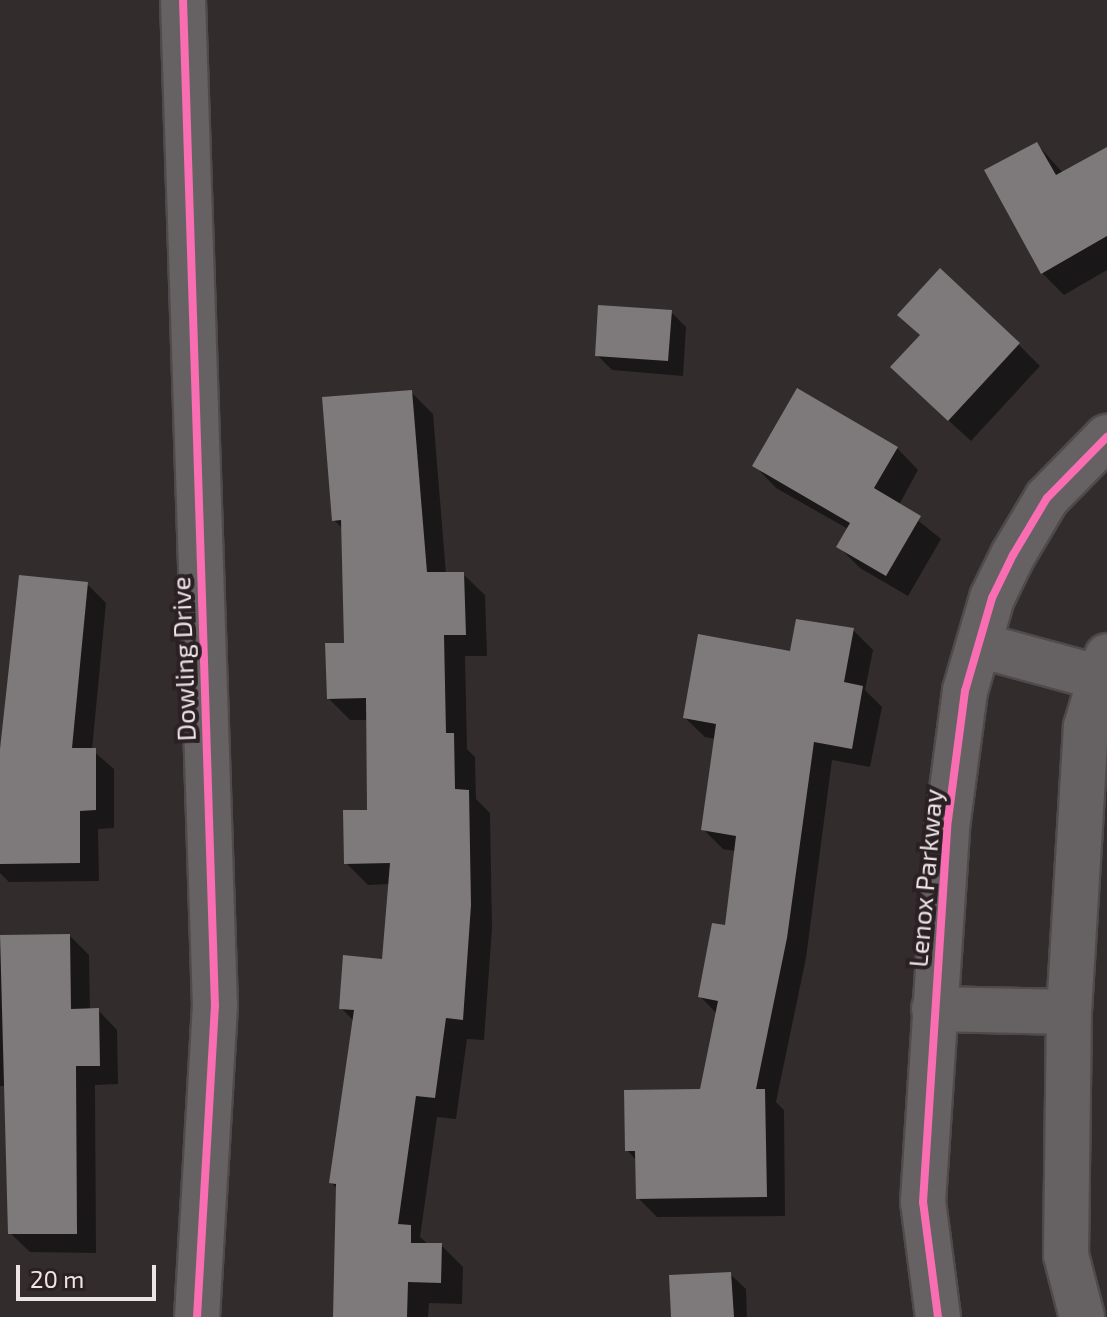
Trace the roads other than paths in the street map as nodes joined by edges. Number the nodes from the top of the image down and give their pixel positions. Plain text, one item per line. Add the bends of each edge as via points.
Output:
1 (183, 0) edge
2 (1107, 437) edge
3 (979, 645) junction
4 (1102, 667) edge
5 (934, 1009) junction
6 (1069, 1012) junction
7 (197, 1317) edge
8 (938, 1317) edge
9 (1082, 1317) edge

1 - 7 street, Dowling Drive via 215,1005
2 - 3 street, Lenox Parkway via 1047,498 992,598
3 - 4 street
3 - 5 street, Lenox Parkway via 965,691 949,806
4 - 6 street via 1086,727
5 - 6 street
5 - 8 street, Lenox Parkway via 923,1202
6 - 9 street via 1066,1255

